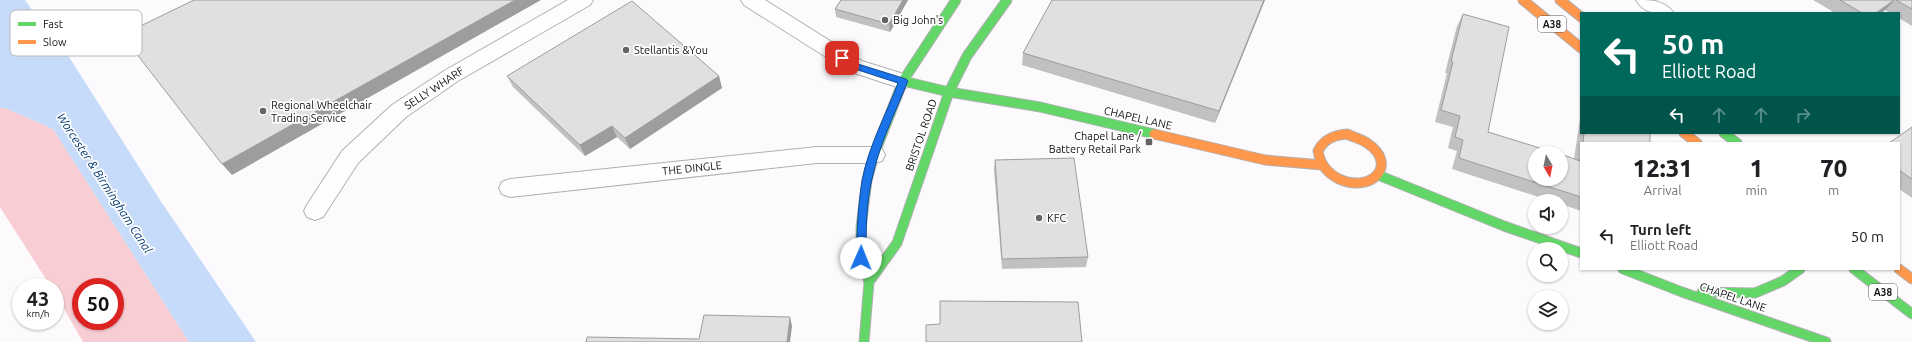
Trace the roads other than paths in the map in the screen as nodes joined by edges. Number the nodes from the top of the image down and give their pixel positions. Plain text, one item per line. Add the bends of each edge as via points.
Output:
1 (583, 0) edge
2 (751, 0) edge
3 (956, 0) edge
4 (1007, 0) edge
5 (1523, 0) edge
6 (1560, 0) edge
7 (1646, 0) edge
8 (1663, 12) edge
9 (1580, 16) edge
10 (1580, 47) edge
11 (903, 81) junction
12 (948, 92) junction
13 (1685, 134) edge
14 (1725, 134) edge
15 (1696, 142) edge
16 (1736, 142) edge
17 (874, 155) junction
18 (1322, 165) junction
19 (1378, 175) junction
20 (510, 188) dead end
21 (316, 211) dead end
22 (1580, 253) edge
23 (1626, 270) edge
24 (1799, 270) edge
25 (1855, 270) edge
26 (1895, 270) edge
27 (1900, 270) edge
28 (1911, 278) edge
29 (869, 282) junction
30 (1682, 292) junction
31 (1912, 314) edge
32 (864, 342) edge
33 (1826, 342) edge

1 - 21 street, SELLY WHARF via 452,76 399,111 350,157
2 - 11 street via 855,66
3 - 11 main road
4 - 12 main road, BRISTOL ROAD via 967,56
5 - 10 main road, A38
6 - 9 main road, A38
7 - 8 street
11 - 12 main road, CHAPEL LANE
11 - 17 main road
12 - 18 main road, CHAPEL LANE via 1040,107 1265,160
12 - 29 main road, BRISTOL ROAD via 897,243
13 - 15 main road
14 - 16 main road
17 - 20 street, THE DINGLE via 817,154
17 - 29 main road via 867,180 861,227 861,258
18 - 19 main road via 1341,181 1352,183 1372,180
18 - 19 main road via 1318,156 1323,142 1337,135 1347,134 1359,137 1377,150 1382,163
19 - 22 main road via 1501,225
23 - 30 main road
24 - 30 main road, CHAPEL LANE via 1783,281 1755,293
25 - 31 main road, A38
26 - 28 main road
27 - 28 main road, A38
29 - 32 main road
30 - 33 main road, CHAPEL LANE

